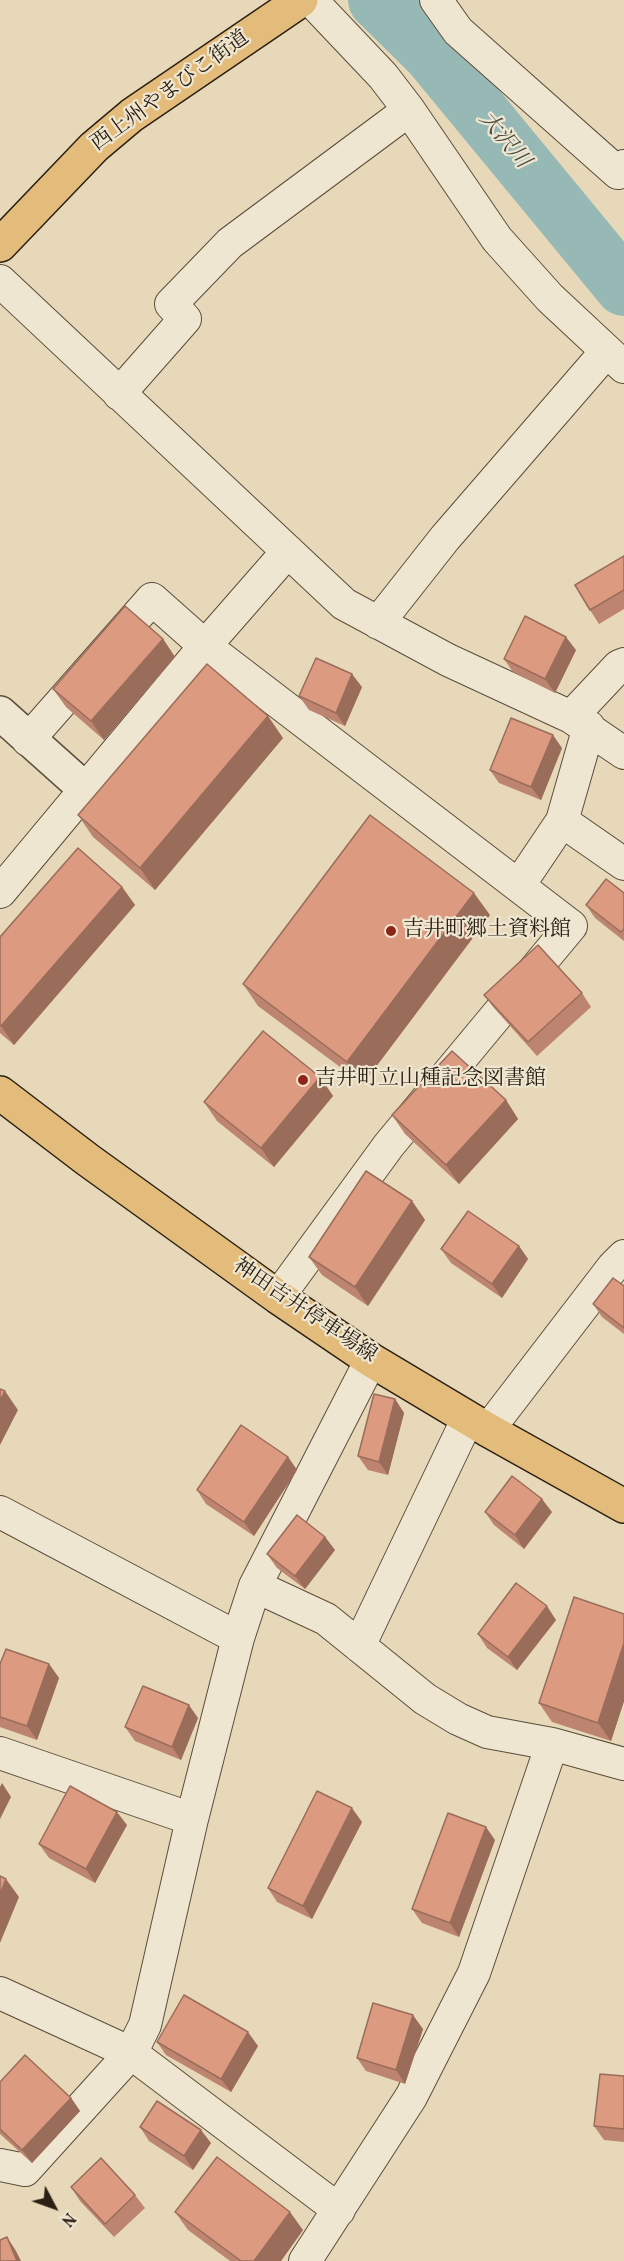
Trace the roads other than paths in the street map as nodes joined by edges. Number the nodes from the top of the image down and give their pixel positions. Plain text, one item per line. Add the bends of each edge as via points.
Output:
1 (301, 0) edge
2 (311, 0) edge
3 (436, 0) edge
4 (410, 110) junction
5 (624, 166) edge
6 (0, 246) edge
7 (0, 281) edge
8 (615, 360) edge
9 (119, 394) junction
10 (288, 551) junction
11 (378, 623) junction
12 (205, 646) junction
13 (624, 664) edge
14 (0, 713) edge
15 (580, 722) junction
16 (28, 740) junction
17 (624, 753) edge
18 (85, 789) junction
19 (562, 821) junction
20 (624, 864) edge
21 (519, 885) junction
22 (0, 892) edge
23 (0, 1093) edge
24 (624, 1256) edge
25 (278, 1297) junction
26 (371, 1360) junction
27 (478, 1424) junction
28 (624, 1506) edge
29 (0, 1512) edge
30 (255, 1586) junction
31 (238, 1638) junction
32 (359, 1646) junction
33 (552, 1744) junction
34 (0, 1753) edge
35 (624, 1764) edge
36 (192, 1819) junction
37 (0, 1993) edge
38 (131, 2053) junction
39 (0, 2165) edge
40 (339, 2210) junction
41 (305, 2261) edge

1 - 6 main road, 西上州やまびこ街道 via 94,147
2 - 4 street
3 - 5 street via 458,31 618,173
4 - 8 street via 497,239 550,298
4 - 9 street via 230,243 171,304 185,319
7 - 9 street
8 - 11 street via 445,538
9 - 10 street
10 - 11 street via 344,604
10 - 12 street
11 - 15 street
12 - 16 street via 152,599
12 - 18 street
12 - 21 street
13 - 15 street
14 - 16 street
15 - 17 street
15 - 19 street
16 - 18 street
18 - 22 street
19 - 20 street
19 - 21 street
21 - 25 street via 571,926 389,1145
23 - 25 main road, 神田吉井停車場線
24 - 27 street
25 - 26 main road, 神田吉井停車場線
26 - 27 main road, 神田吉井停車場線
26 - 30 street
27 - 28 main road, 神田吉井停車場線
27 - 32 street
29 - 31 street
30 - 31 street
30 - 32 street via 326,1619
31 - 36 street
32 - 33 street via 425,1699 458,1719 487,1731
33 - 35 street
33 - 40 street via 474,1973 411,2097
34 - 36 street
36 - 38 street via 145,2025
37 - 38 street
38 - 39 street via 25,2170
38 - 40 street
40 - 41 street

